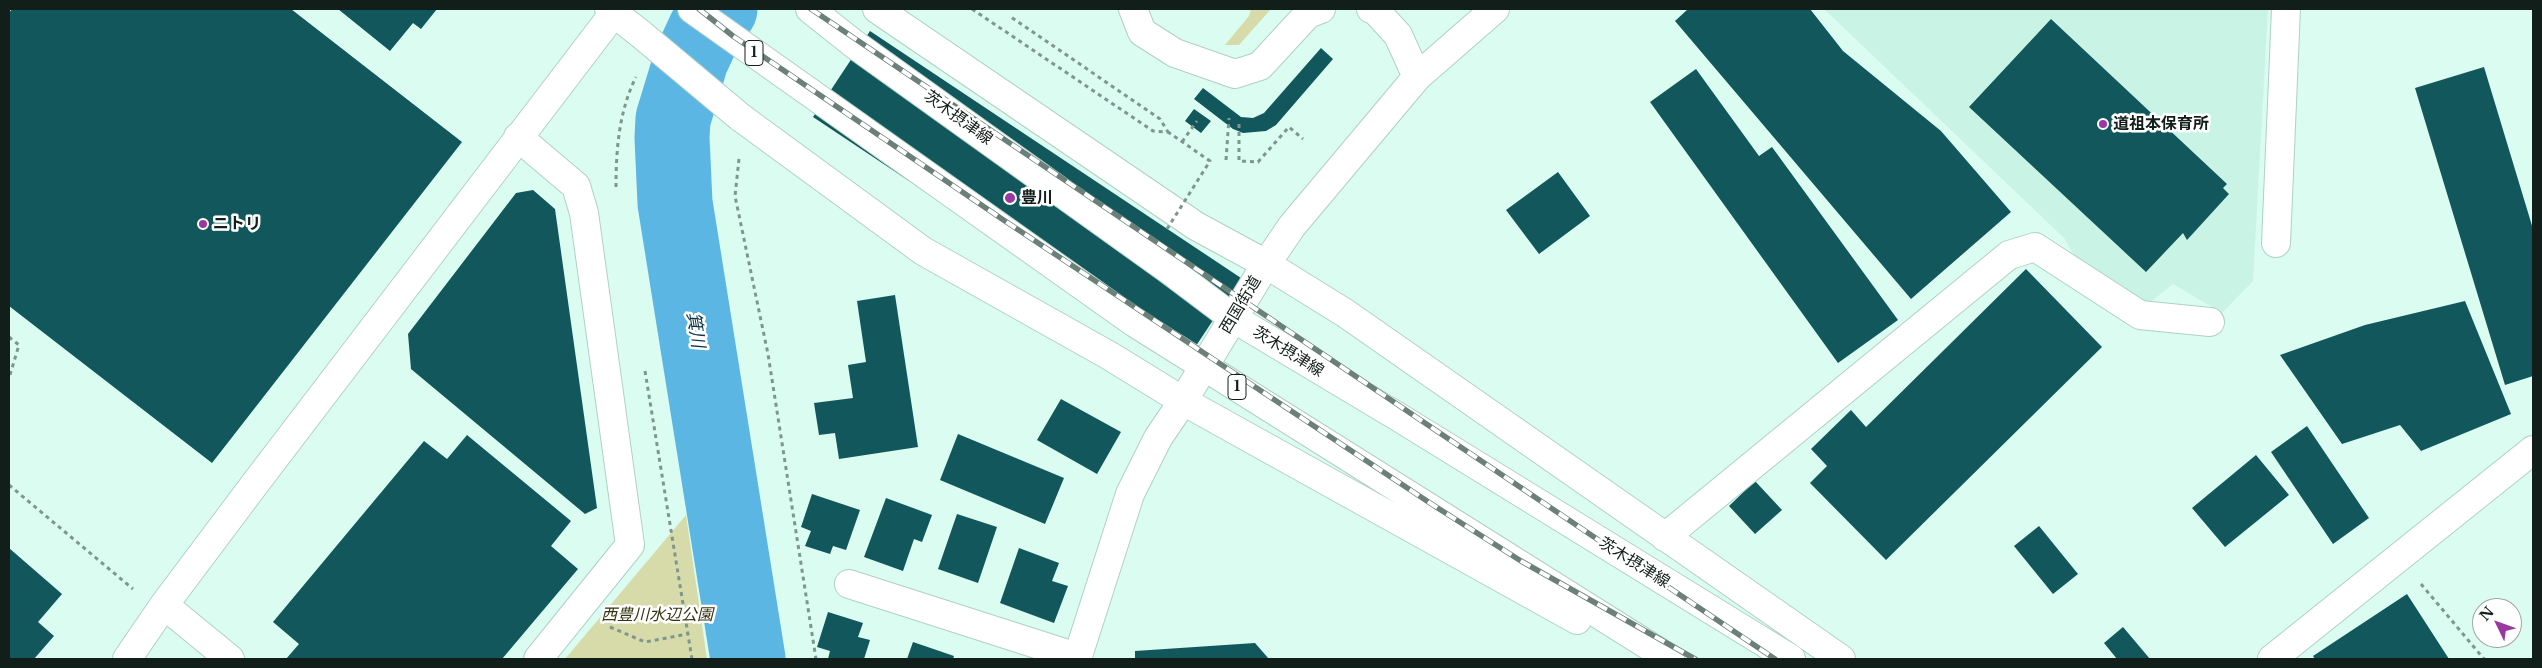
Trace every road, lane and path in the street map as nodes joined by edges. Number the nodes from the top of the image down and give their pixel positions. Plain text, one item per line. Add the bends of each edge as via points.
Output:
1 (692, 9) edge
2 (810, 9) edge
3 (877, 9) edge
4 (972, 9) edge
5 (1133, 9) edge
6 (1321, 9) edge
7 (1371, 9) edge
8 (1495, 9) edge
9 (2286, 9) edge
10 (611, 11) edge
11 (1011, 17) dead end
12 (638, 73) dead end
13 (1417, 77) junction
14 (1229, 118) dead end
15 (1197, 121) dead end
16 (1239, 124) dead end
17 (1168, 132) junction
18 (518, 137) junction
19 (1303, 139) dead end
20 (1182, 142) junction
21 (739, 156) dead end
22 (1226, 160) dead end
23 (616, 192) dead end
24 (1167, 228) dead end
25 (2276, 243) dead end
26 (1266, 264) junction
27 (1233, 318) junction
28 (2210, 322) dead end
29 (9, 337) edge
30 (1204, 366) junction
31 (645, 369) dead end
32 (9, 378) edge
33 (1183, 401) junction
34 (2533, 450) edge
35 (9, 485) edge
36 (1665, 537) junction
37 (2398, 557) junction
38 (849, 584) dead end
39 (138, 593) dead end
40 (583, 603) junction
41 (164, 604) junction
42 (688, 634) junction
43 (1077, 658) edge
44 (126, 659) edge
45 (230, 659) edge
46 (538, 659) edge
47 (692, 659) edge
48 (816, 659) edge
49 (1647, 659) edge
50 (1670, 659) edge
51 (1791, 659) edge
52 (1841, 659) edge
53 (2272, 659) edge
54 (2484, 659) edge

1 - 30 main road, 1 via 1135,323
2 - 27 main road, 茨木摂津線
3 - 26 main road via 1196,226
4 - 17 path via 1153,131
5 - 6 main road via 1142,32 1175,53 1235,74 1260,66 1308,14
7 - 13 main road via 1398,35
8 - 13 main road, 西国街道
9 - 25 main road
10 - 18 main road
10 - 33 main road, 1, bridge via 740,117 923,251
11 - 17 path via 1160,120
12 - 23 path via 619,131
13 - 26 main road, 西国街道 via 1292,226
14 - 22 path
15 - 20 path
16 - 19 path via 1239,161 1258,162 1289,127
17 - 20 path, bridge
18 - 40 main road via 576,186 584,213 630,545
18 - 41 main road
20 - 24 path, bridge via 1210,160
21 - 48 path via 734,196 768,354
26 - 27 main road, 西国街道
26 - 36 main road via 1345,313
27 - 30 main road, 西国街道
27 - 51 main road, 茨木摂津線
28 - 36 main road via 2140,315 2035,247 2009,255
29 - 32 path via 19,345
30 - 33 main road, 西国街道
30 - 50 main road, 1
31 - 42 path
33 - 43 main road, 西国街道 via 1158,438 1130,494
33 - 49 main road, 1
34 - 37 main road
35 - 39 path
36 - 52 main road
37 - 53 main road
37 - 54 path
38 - 43 main road
40 - 42 path via 610,627 645,642
40 - 46 main road
41 - 44 main road
41 - 45 main road
42 - 47 path

